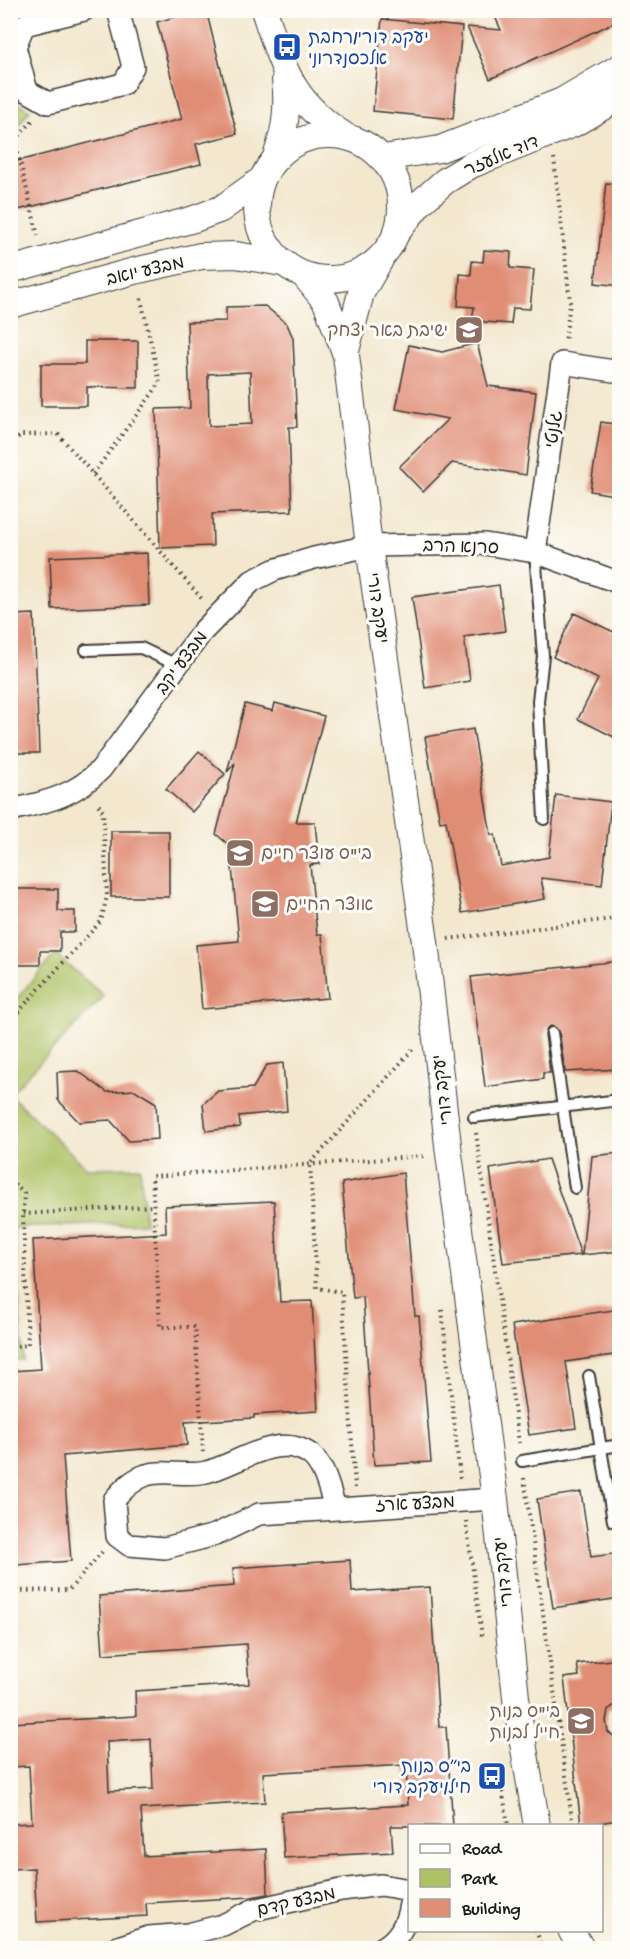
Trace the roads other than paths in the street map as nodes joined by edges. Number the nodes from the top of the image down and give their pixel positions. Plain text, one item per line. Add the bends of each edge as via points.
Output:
1 (84, 10) edge
2 (118, 10) edge
3 (264, 10) edge
4 (620, 67) edge
5 (284, 69) junction
6 (620, 97) edge
7 (345, 136) junction
8 (276, 157) junction
9 (382, 158) junction
10 (261, 180) junction
11 (397, 232) junction
12 (383, 255) junction
13 (293, 269) junction
14 (10, 270) edge
15 (10, 305) edge
16 (346, 354) junction
17 (620, 372) edge
18 (369, 546) junction
19 (535, 552) junction
20 (620, 584) edge
21 (86, 650) dead end
22 (177, 665) junction
23 (15, 809) dead end
24 (544, 819) dead end
25 (552, 1033) dead end
26 (620, 1100) edge
27 (565, 1107) junction
28 (474, 1117) dead end
29 (575, 1188) dead end
30 (589, 1376) dead end
31 (620, 1445) edge
32 (601, 1448) junction
33 (522, 1461) dead end
34 (495, 1499) junction
35 (334, 1508) junction
36 (613, 1521) dead end
37 (537, 1824) edge
38 (408, 1890) edge
39 (408, 1917) edge
40 (569, 1932) edge
41 (570, 1932) edge
42 (115, 1948) edge
43 (382, 1948) edge
44 (570, 1948) edge
45 (581, 1948) edge

1 - 2 street via 24,25 15,47 27,91 48,103 123,84 133,67
3 - 5 street
4 - 9 street, דוד אלעזר via 562,101 440,149
5 - 7 street via 299,98 319,119
5 - 8 street via 288,110 286,130
6 - 11 street, דוד אלעזר via 573,124 471,165 420,203
7 - 8 street via 307,137
7 - 9 street via 366,144
8 - 10 street
9 - 11 street via 400,193
10 - 13 street via 256,202 258,224 267,245
10 - 14 street, מבצע יואב via 220,209 194,219
11 - 12 street
12 - 13 street via 366,269 347,277 325,280
12 - 16 street, יעקב דורי via 361,293
13 - 15 street, מבצע יואב via 236,255 201,256
13 - 16 street, יעקב דורי via 326,302
16 - 18 street, יעקב דורי
17 - 19 street, גלנטי via 562,363
18 - 19 street, סרנא הרב via 485,544
18 - 22 street, מבצע יקב via 314,558 252,581 216,616
18 - 34 street, יעקב דורי via 425,942 437,1155
19 - 20 street, סרנא הרב
19 - 24 lane via 543,656 538,701
21 - 22 lane via 141,648
22 - 23 street, מבצע יקב via 85,785 50,802
25 - 27 lane
26 - 27 lane
27 - 28 lane
27 - 29 lane
30 - 32 lane
31 - 32 lane
32 - 33 lane
32 - 36 lane
34 - 35 street, מבצע ארז
34 - 37 street, יעקב דורי via 517,1707
35 - 35 street, מבצע ארז via 323,1471 310,1454 291,1446 265,1449 204,1473 147,1475 126,1486 114,1500 117,1536 129,1545 165,1548 215,1535 259,1514
38 - 42 street, מבצע קדם via 381,1885 341,1890 253,1910 200,1931 149,1937
39 - 43 street via 395,1941
40 - 44 street
41 - 45 street

